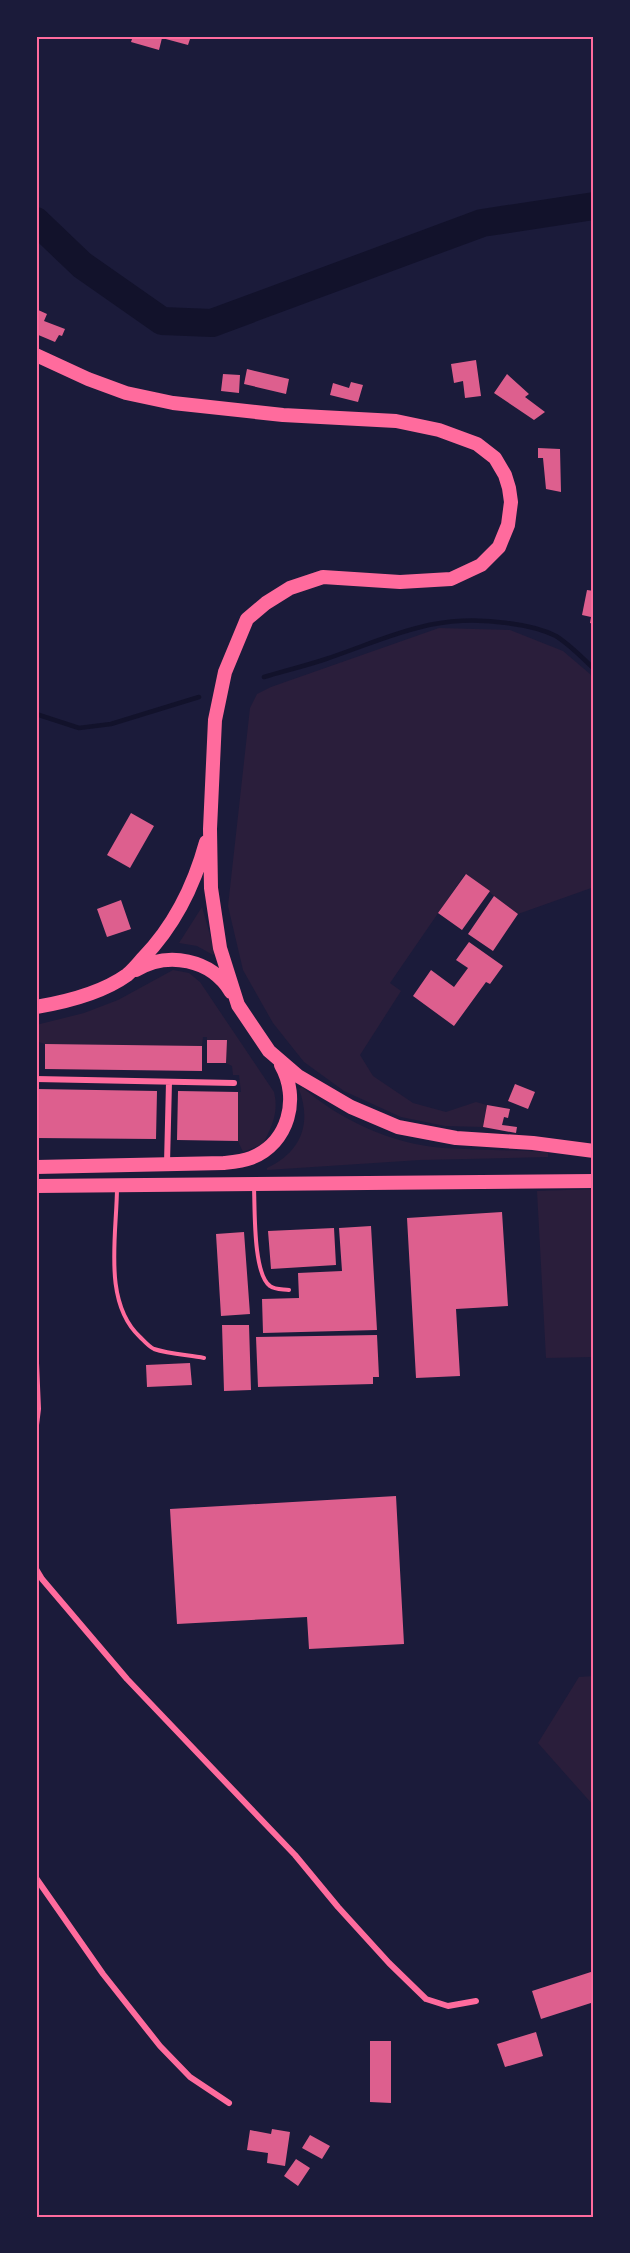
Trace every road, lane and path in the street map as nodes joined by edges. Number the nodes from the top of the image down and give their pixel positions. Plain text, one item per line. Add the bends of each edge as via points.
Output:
1 (36, 356) edge
2 (210, 829) junction
3 (127, 975) junction
4 (238, 1005) junction
5 (36, 1006) edge
6 (269, 1051) junction
7 (36, 1079) edge
8 (169, 1082) junction
9 (234, 1083) dead end
10 (593, 1149) edge
11 (167, 1164) junction
12 (36, 1167) edge
13 (594, 1181) edge
14 (254, 1184) junction
15 (117, 1185) junction
16 (36, 1186) edge
17 (289, 1290) dead end
18 (204, 1358) dead end
19 (36, 1363) edge
20 (36, 1425) edge
21 (36, 1569) edge
22 (36, 1878) edge
23 (476, 2001) dead end
24 (229, 2103) dead end

1 - 2 highway via 126,393 173,403 283,415 396,421 439,430 477,444 495,459 505,475 511,502 508,525 499,547 481,565 451,579 400,582 323,578 290,588 247,619 225,672 215,720
2 - 3 highway via 198,870 180,909 157,944
2 - 4 highway via 211,888 218,936
3 - 4 highway via 146,963 190,961 211,970 227,985
3 - 5 highway via 82,995
4 - 6 highway
6 - 10 highway via 298,1076 351,1107 398,1127 456,1138
6 - 11 highway via 289,1081 291,1101 277,1140 250,1159
7 - 8 street
8 - 9 street
8 - 11 street
11 - 12 highway
13 - 14 highway
14 - 15 highway
14 - 17 lane via 259,1262 265,1280 274,1288
15 - 16 highway
15 - 18 lane via 115,1274 120,1308 129,1327 152,1349
19 - 20 street
21 - 23 street via 128,1679 295,1855 389,1964 426,1999 448,2006
22 - 24 street via 103,1974 160,2046 190,2077

